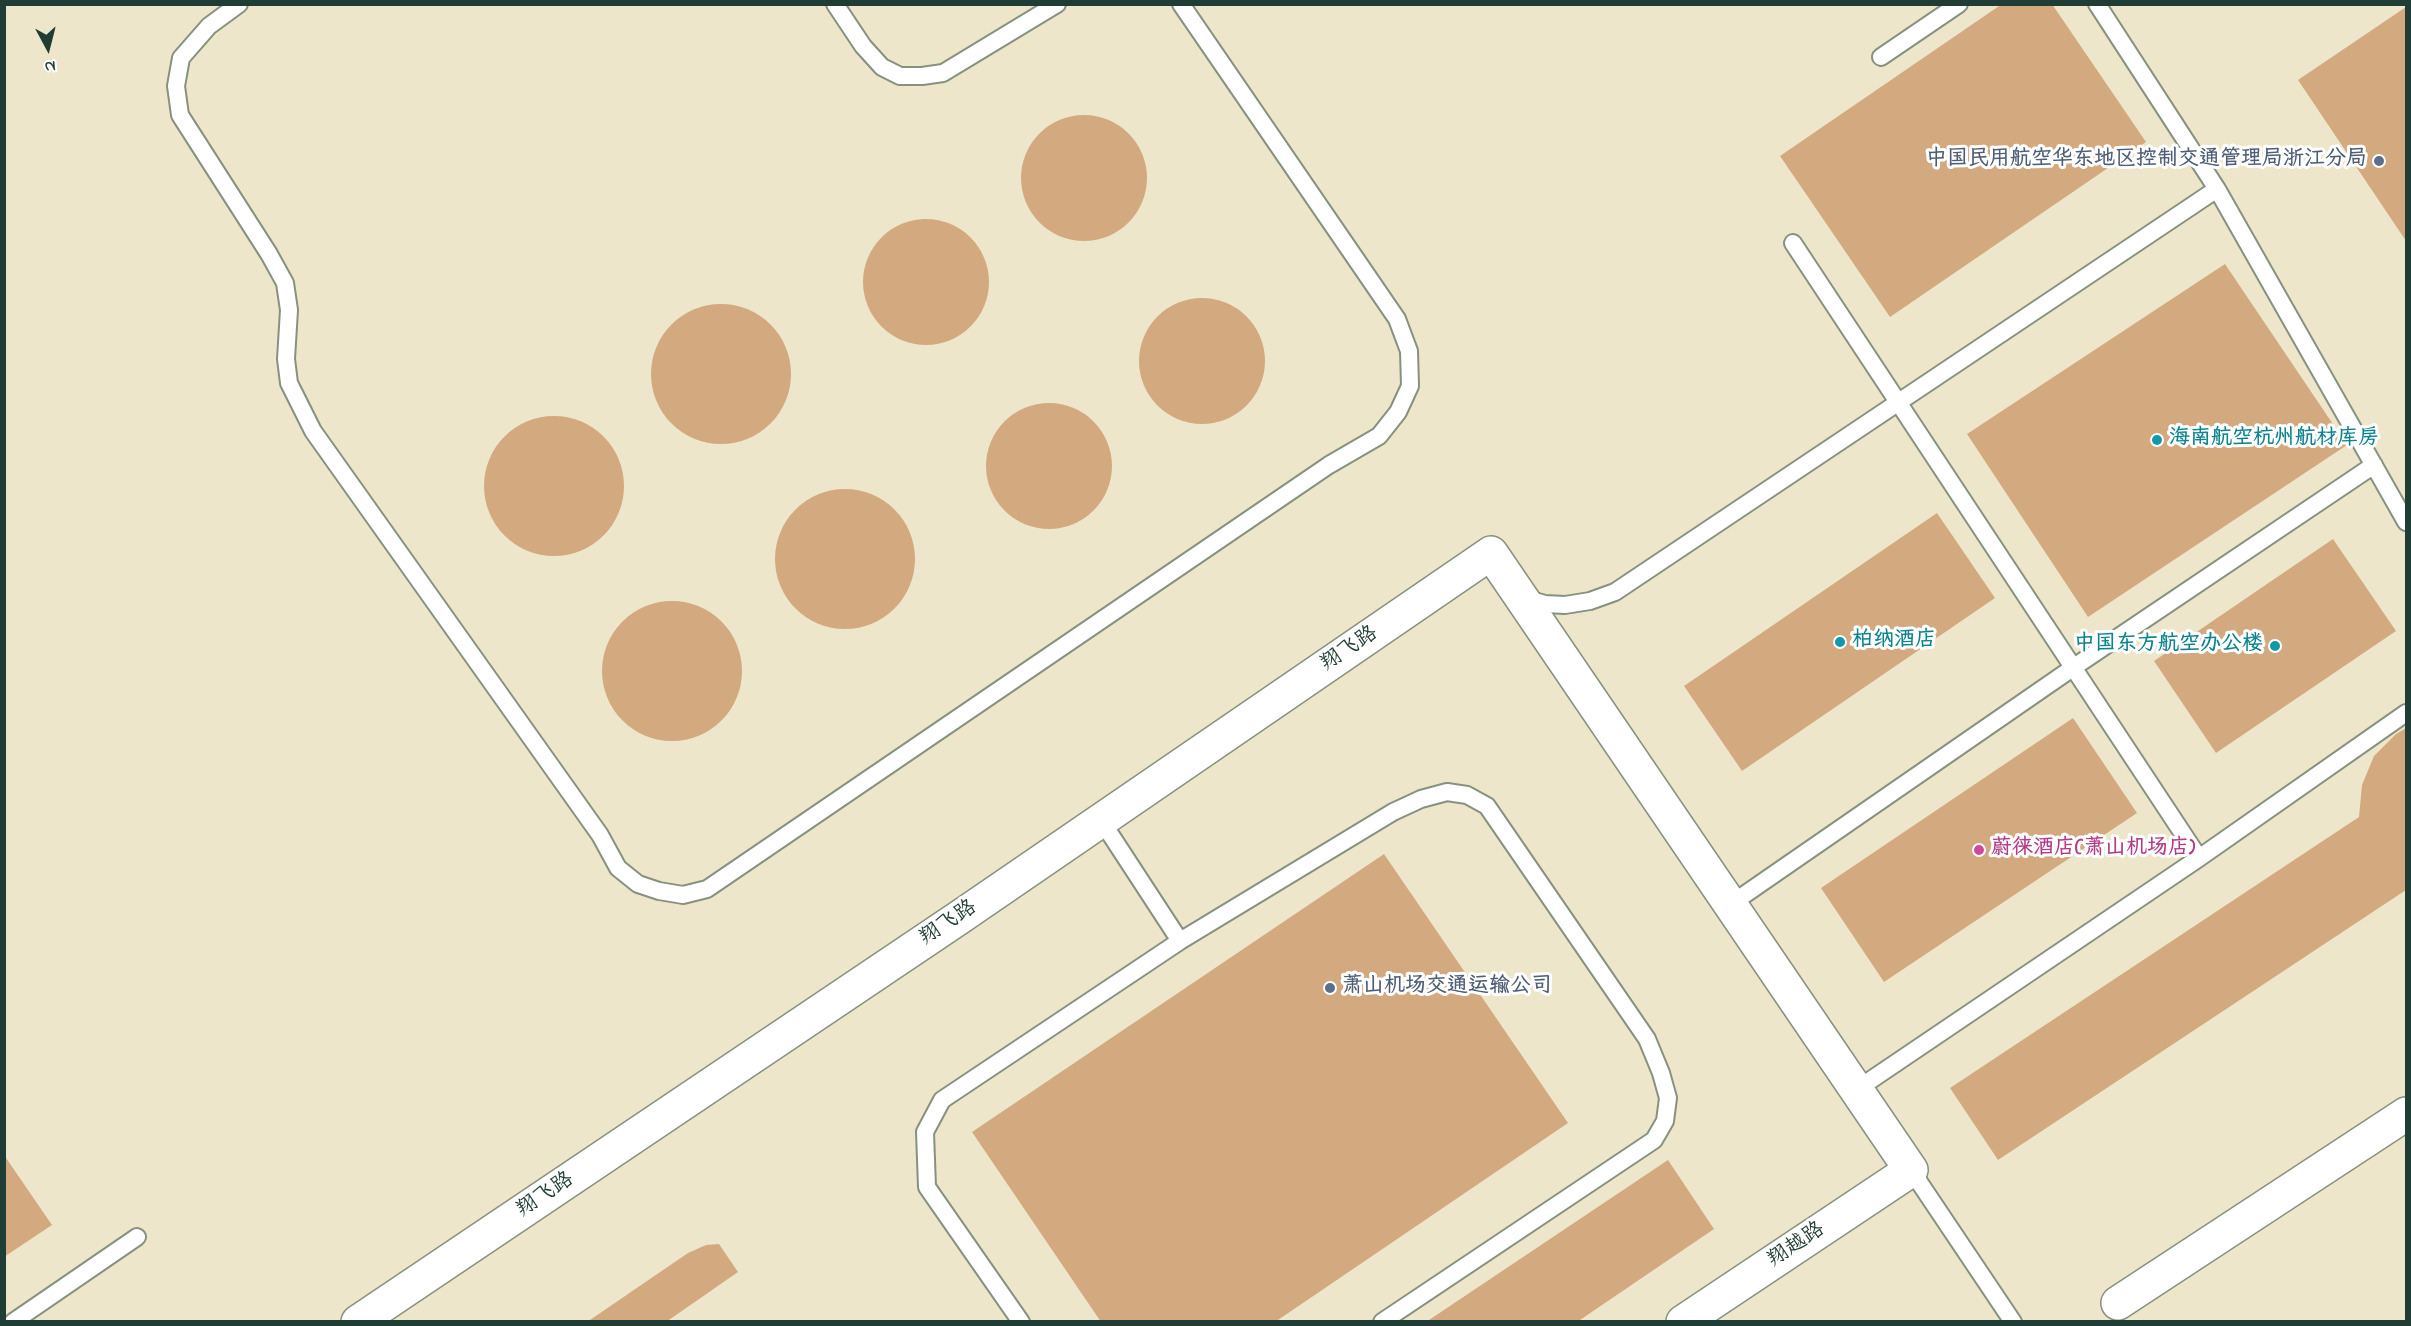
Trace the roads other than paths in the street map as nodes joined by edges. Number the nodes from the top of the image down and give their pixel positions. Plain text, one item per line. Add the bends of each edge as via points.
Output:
1 (239, 4) edge
2 (835, 4) edge
3 (1057, 4) edge
4 (1181, 4) edge
5 (1959, 4) edge
6 (2097, 4) edge
7 (1881, 57) dead end
8 (2217, 189) junction
9 (1792, 243) dead end
10 (1899, 403) junction
11 (2374, 465) junction
12 (2406, 522) edge
13 (1522, 598) junction
14 (2074, 667) junction
15 (2406, 713) edge
16 (1101, 820) junction
17 (2199, 858) junction
18 (1731, 904) junction
19 (1180, 941) junction
20 (1856, 1090) junction
21 (2406, 1114) edge
22 (1911, 1170) junction
23 (137, 1237) dead end
24 (2118, 1303) dead end
25 (13, 1322) edge
26 (358, 1322) edge
27 (1021, 1322) edge
28 (1382, 1322) edge
29 (1683, 1322) edge
30 (2013, 1322) edge

1 - 4 lane via 209,26 181,58 176,86 180,115 285,283 289,383 313,431 600,835 618,868 638,884 682,894 707,889 1329,465 1379,436 1398,412 1410,386 1409,351 1397,319
2 - 3 lane via 863,46 882,67 900,76 943,73
5 - 7 lane
6 - 8 lane
8 - 10 lane
8 - 11 lane
9 - 10 lane
10 - 13 lane via 1615,592 1565,605
10 - 14 lane
11 - 12 lane
11 - 14 lane
13 - 16 street, 翔飞路 via 1491,553
13 - 18 street
14 - 17 lane
14 - 18 lane
15 - 17 lane
16 - 19 lane
16 - 26 street, 翔飞路
17 - 20 lane
18 - 20 street
19 - 27 lane via 942,1100 925,1132 927,1188
19 - 28 lane via 1394,812 1447,792 1467,795 1487,806 1647,1039 1668,1098 1665,1121 1654,1140
20 - 22 street
21 - 24 street
22 - 29 street, 翔越路
22 - 30 lane
23 - 25 lane

